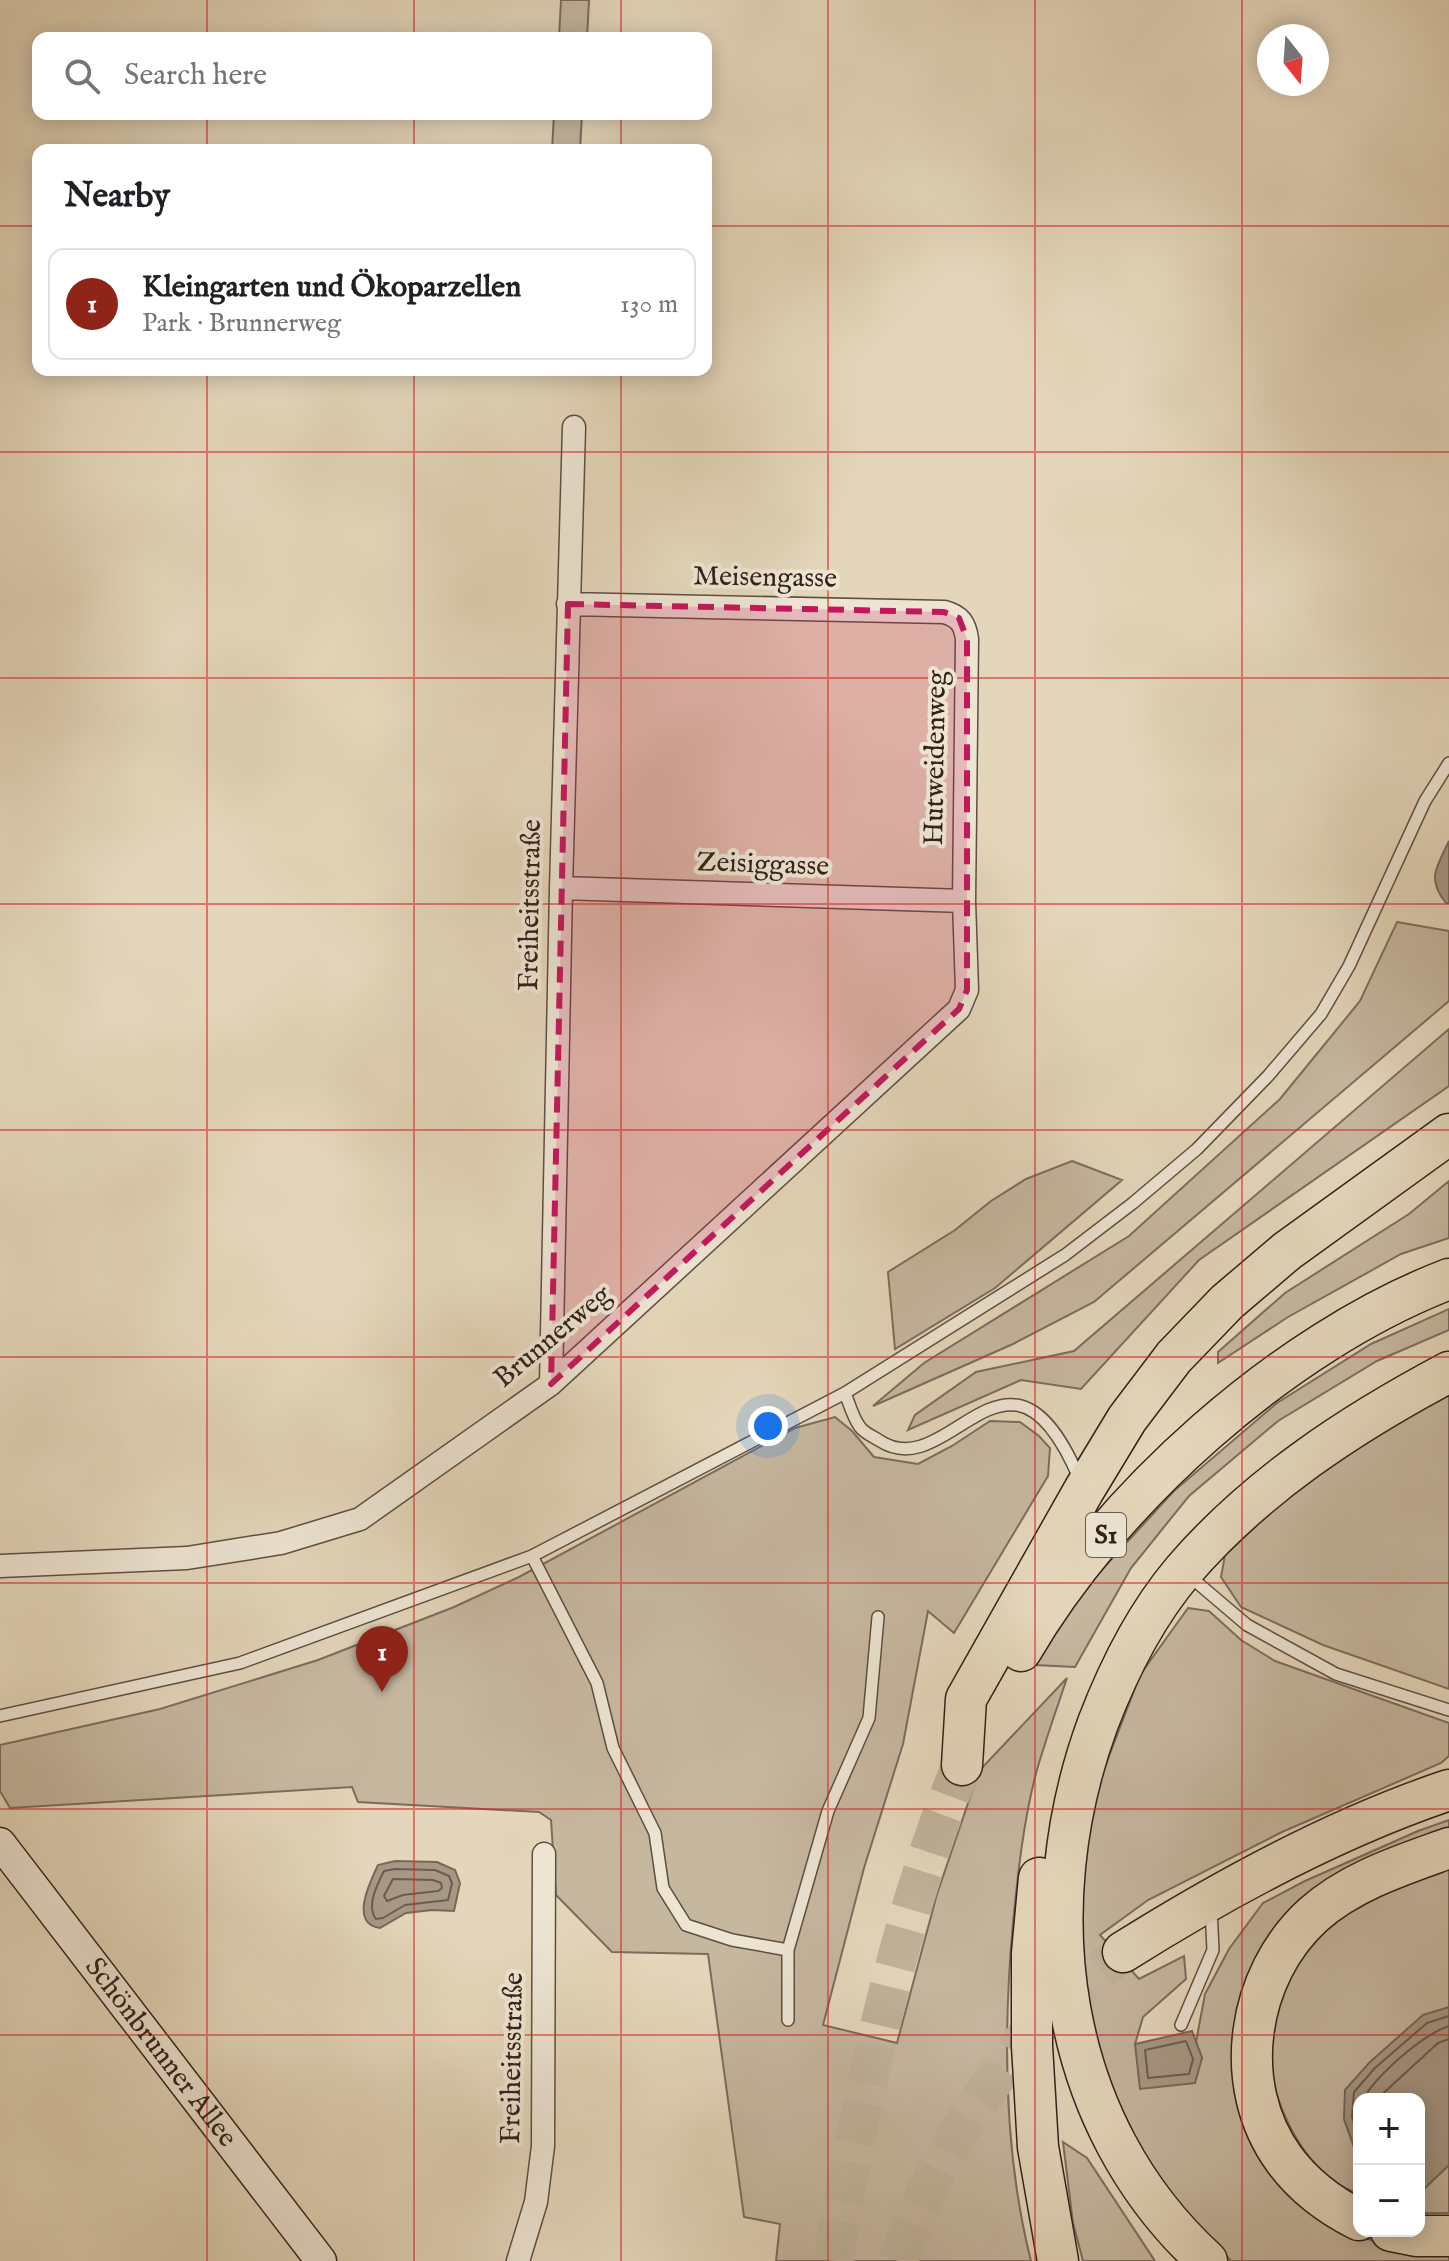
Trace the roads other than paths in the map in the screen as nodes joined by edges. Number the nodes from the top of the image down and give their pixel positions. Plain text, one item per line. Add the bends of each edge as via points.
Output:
1 (574, 427) dead end
2 (568, 604) junction
3 (959, 618) joint
4 (1449, 763) edge
5 (561, 888) junction
6 (964, 901) junction
7 (1449, 1134) edge
8 (1449, 1279) edge
9 (1449, 1372) edge
10 (551, 1384) junction
11 (845, 1393) junction
12 (1084, 1490) junction
13 (532, 1556) junction
14 (0, 1566) edge
15 (1183, 1571) junction
16 (878, 1617) dead end
17 (1449, 1710) edge
18 (0, 1716) edge
19 (1449, 1790) edge
20 (1077, 1795) junction
21 (0, 1843) edge
22 (1449, 1848) edge
23 (544, 1854) dead end
24 (1210, 1899) junction
25 (788, 1950) junction
26 (1123, 1952) tunnel mouth
27 (788, 2020) dead end
28 (1181, 2025) dead end
29 (1353, 2216) edge
30 (1425, 2236) edge
31 (1449, 2236) edge
32 (321, 2261) edge
33 (518, 2261) edge
34 (1058, 2261) edge
35 (1207, 2261) edge

1 - 2 street, Freiheitsstraße
2 - 3 street, Meisengasse via 944,612
2 - 5 street, Freiheitsstraße
3 - 6 street, Hutweidenweg via 967,639
4 - 11 lane via 1425,801 1342,978 1321,1014 1268,1076 1197,1149 1065,1255
5 - 6 street, Zeisiggasse
5 - 10 street, Freiheitsstraße
6 - 10 street, Brunnerweg via 967,990 959,1009
7 - 12 highway via 1287,1251 1227,1302 1174,1357 1127,1419
8 - 12 highway, S1 via 1308,1352 1161,1474 1039,1620 962,1765 966,1699
9 - 15 highway via 1353,1427 1287,1474 1236,1516
10 - 14 street, Brunnerweg via 346,1525 281,1543 187,1558
11 - 12 lane via 860,1428 886,1445 911,1449 934,1442 999,1405 1026,1408 1049,1423
11 - 13 lane
13 - 18 lane via 240,1663
13 - 25 lane via 597,1683 613,1748 655,1833 663,1888 686,1925
15 - 17 lane via 1247,1625 1336,1674
15 - 20 highway via 1142,1626 1113,1685
16 - 25 lane via 869,1718 828,1811
19 - 24 highway via 1337,1836
20 - 34 highway via 1049,1825 1032,1953 1038,2147
20 - 35 highway via 1062,1890 1061,1949 1077,2041 1123,2156 1173,2227
21 - 32 main road, Schönbrunner Allee
22 - 29 highway via 1376,1876 1318,1911 1277,1960 1257,2009 1254,2081 1273,2140 1314,2190
23 - 33 street, Freiheitsstraße via 543,2146 536,2202
24 - 26 highway
24 - 28 lane via 1213,1950
25 - 27 lane
30 - 31 highway

